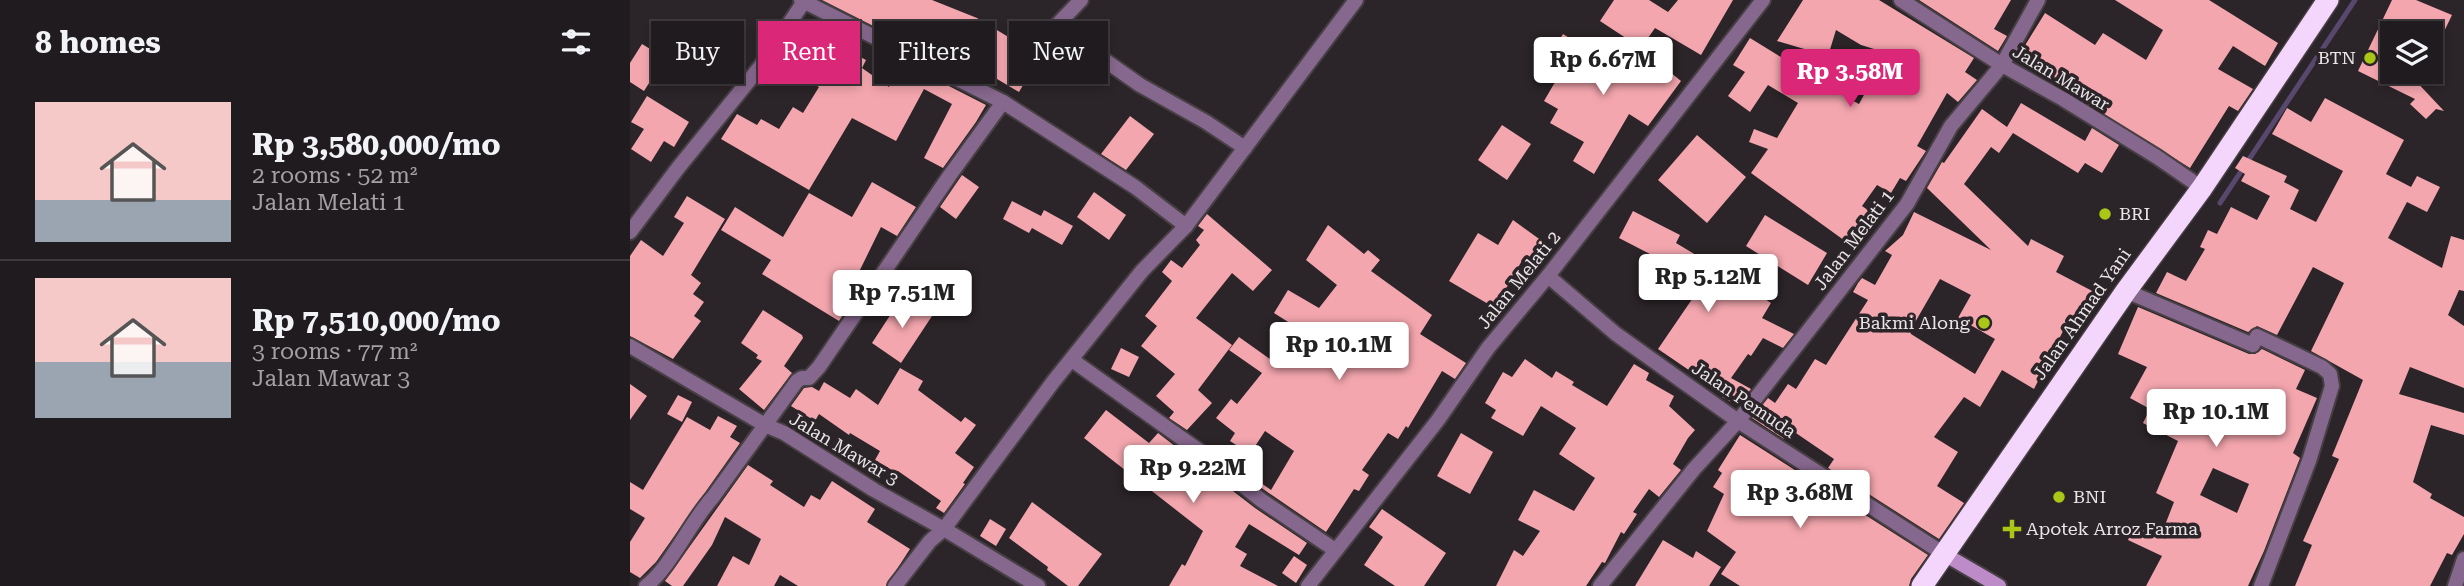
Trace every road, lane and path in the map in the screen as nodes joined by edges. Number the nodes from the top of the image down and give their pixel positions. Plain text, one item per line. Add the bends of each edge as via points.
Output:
1 (1081, 0) edge
2 (1356, 0) edge
3 (1763, 0) edge
4 (1901, 0) edge
5 (2038, 0) edge
6 (2328, 0) edge
7 (803, 1) edge
8 (2002, 65) junction
9 (1003, 102) junction
10 (1245, 148) junction
11 (2202, 188) junction
12 (1186, 226) junction
13 (630, 232) edge
14 (1548, 276) junction
15 (2126, 291) junction
16 (630, 346) edge
17 (1072, 360) junction
18 (1738, 421) junction
19 (765, 425) junction
20 (944, 529) junction
21 (1335, 550) junction
22 (1944, 554) junction
23 (2464, 559) edge
24 (646, 586) edge
25 (895, 586) edge
26 (1038, 586) edge
27 (1308, 586) edge
28 (1600, 586) edge
29 (1922, 586) edge
30 (1999, 586) edge
31 (2261, 586) edge
32 (2455, 586) edge

1 - 10 street via 1056,26 1140,85
2 - 10 street
3 - 14 street, Jalan Melati 2
4 - 8 street, Jalan Mawar
5 - 8 street, Jalan Melati 1
6 - 11 highway, Jalan Ahmad Yani
7 - 9 street
7 - 13 street via 760,67
8 - 11 street, Jalan Mawar
8 - 18 street, Jalan Melati 1 via 1951,126 1907,204
9 - 12 street via 1135,187
9 - 19 street via 819,367 809,378 799,379
10 - 12 street
11 - 15 highway, Jalan Ahmad Yani
12 - 17 street via 1142,271
14 - 18 street, Jalan Pemuda via 1616,334
14 - 21 street, Jalan Melati 2
15 - 22 highway, Jalan Ahmad Yani
15 - 31 street via 2253,345 2257,336 2330,374 2332,386 2309,461
16 - 19 street, Jalan Mawar 3
17 - 20 street
17 - 21 street
18 - 22 street, Jalan Pemuda
18 - 28 street, Jalan Melati 1
19 - 20 street, Jalan Mawar 3
19 - 24 street
20 - 25 street
20 - 26 street, Jalan Mawar 3
21 - 27 street, Jalan Melati 2
22 - 29 highway, Jalan Ahmad Yani
22 - 30 street, Jalan Pemuda
23 - 32 street

